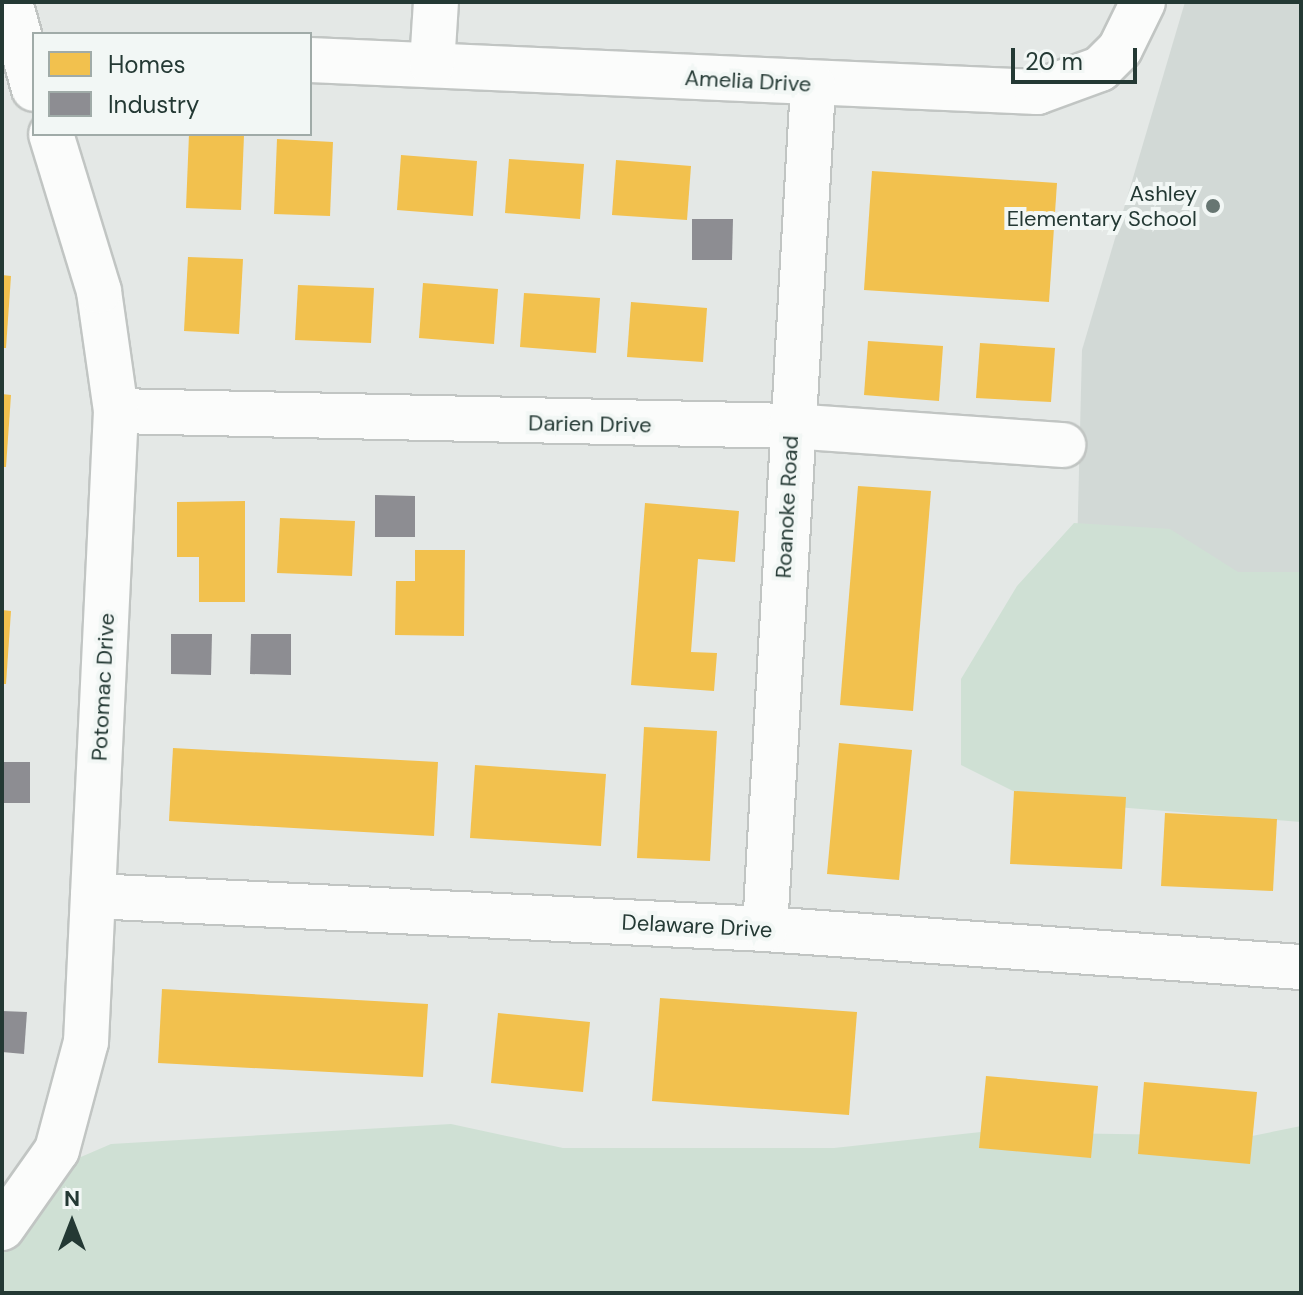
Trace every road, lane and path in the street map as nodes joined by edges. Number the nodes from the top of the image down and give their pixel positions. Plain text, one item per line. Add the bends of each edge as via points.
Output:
1 (10, 2) edge
2 (436, 2) edge
3 (1143, 2) edge
4 (312, 60) edge
5 (432, 65) junction
6 (32, 79) edge
7 (813, 85) junction
8 (52, 136) edge
9 (116, 411) junction
10 (791, 426) junction
11 (1063, 445) dead end
12 (93, 896) junction
13 (765, 929) junction
14 (1301, 967) edge
15 (2, 1228) edge

1 - 6 street
2 - 5 street
3 - 7 street, Amelia Drive via 1120,49 1065,87 1037,92
4 - 5 street, Amelia Drive
5 - 7 street, Amelia Drive
7 - 10 street, Roanoke Road
8 - 9 street, Potomac Drive via 99,291
9 - 10 street, Darien Drive
9 - 12 street, Potomac Drive
10 - 11 street, Darien Drive
10 - 13 street, Roanoke Road
12 - 13 street, Delaware Drive
12 - 15 street, Potomac Drive via 86,1042 57,1150
13 - 14 street, Delaware Drive

